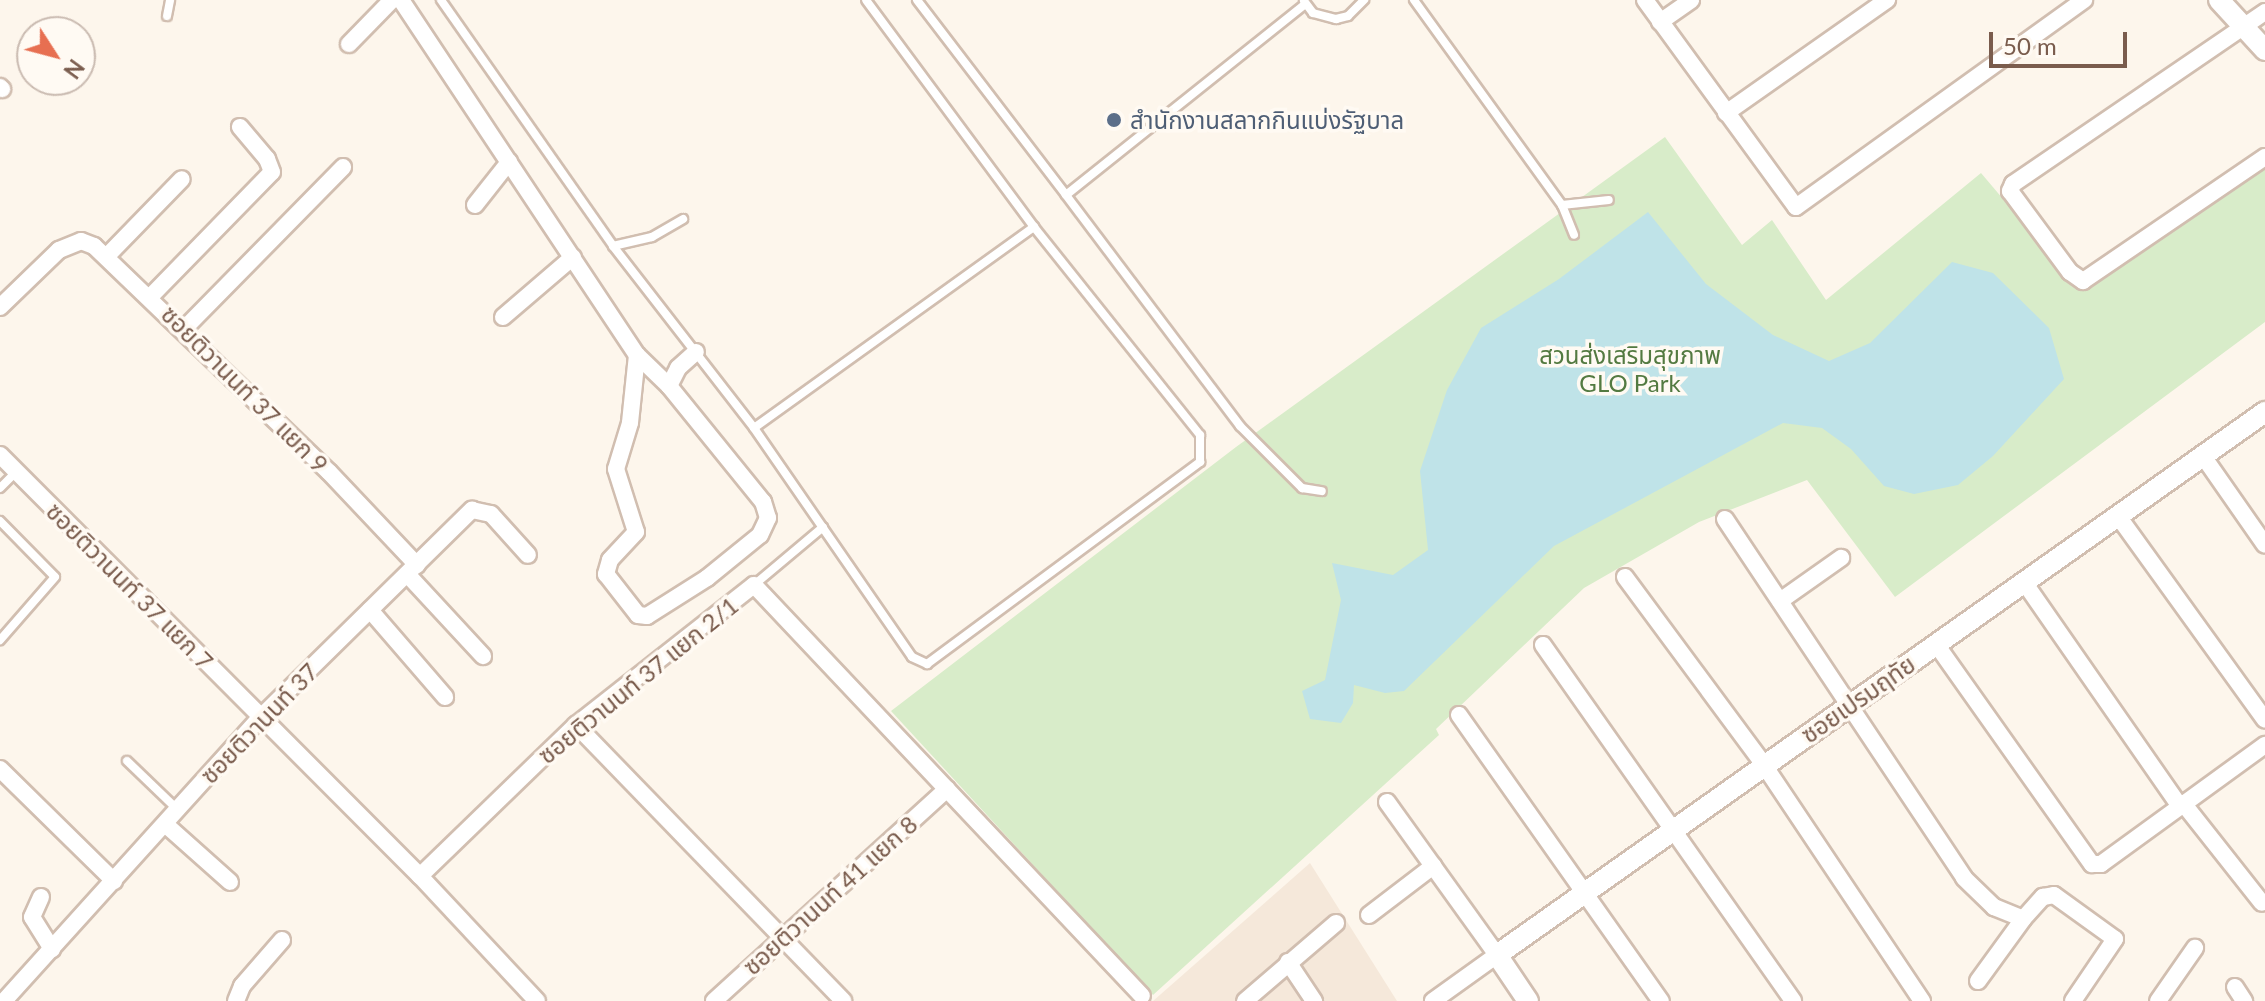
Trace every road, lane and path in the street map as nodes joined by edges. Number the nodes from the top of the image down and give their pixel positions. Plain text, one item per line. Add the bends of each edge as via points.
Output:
1 (170, 0) edge
2 (392, 0) edge
3 (401, 0) edge
4 (441, 0) edge
5 (866, 0) edge
6 (917, 0) edge
7 (1364, 0) edge
8 (1414, 0) edge
9 (1645, 0) edge
10 (1691, 0) edge
11 (1887, 0) edge
12 (2084, 0) edge
13 (2219, 0) edge
14 (1304, 2) edge
15 (2265, 12) edge
16 (167, 16) dead end
17 (1660, 22) junction
18 (2243, 27) junction
19 (349, 44) dead end
20 (2265, 50) edge
21 (1726, 113) junction
22 (240, 127) dead end
23 (2265, 157) edge
24 (509, 162) junction
25 (343, 167) dead end
26 (182, 179) dead end
27 (1066, 195) junction
28 (1609, 200) dead end
29 (475, 205) dead end
30 (1562, 205) junction
31 (683, 219) dead end
32 (1034, 227) junction
33 (1574, 235) dead end
34 (613, 246) junction
35 (107, 256) junction
36 (573, 257) junction
37 (151, 296) junction
38 (0, 307) edge
39 (503, 317) dead end
40 (184, 329) junction
41 (696, 352) junction
42 (637, 355) junction
43 (669, 386) junction
44 (2265, 412) edge
45 (754, 428) junction
46 (0, 455) edge
47 (2203, 456) junction
48 (16, 472) junction
49 (0, 488) edge
50 (1322, 491) dead end
51 (2118, 516) junction
52 (1725, 519) dead end
53 (0, 521) edge
54 (823, 527) junction
55 (2265, 545) edge
56 (528, 555) dead end
57 (1841, 558) dead end
58 (412, 570) junction
59 (1625, 577) dead end
60 (2024, 582) junction
61 (754, 585) junction
62 (1780, 601) junction
63 (370, 610) junction
64 (0, 640) edge
65 (1936, 644) junction
66 (1543, 645) dead end
67 (483, 656) dead end
68 (445, 697) dead end
69 (1851, 705) junction
70 (1459, 715) dead end
71 (261, 717) junction
72 (2265, 720) edge
73 (576, 725) junction
74 (2265, 745) edge
75 (127, 761) dead end
76 (1764, 765) junction
77 (0, 769) edge
78 (947, 789) junction
79 (1387, 802) dead end
80 (2181, 804) junction
81 (178, 810) junction
82 (165, 824) junction
83 (1673, 828) junction
84 (1433, 866) junction
85 (420, 876) junction
86 (114, 881) junction
87 (230, 882) dead end
88 (1584, 892) junction
89 (41, 897) dead end
90 (2262, 903) dead end
91 (1369, 915) dead end
92 (2023, 919) junction
93 (1336, 923) dead end
94 (782, 939) junction
95 (282, 940) dead end
96 (2195, 948) dead end
97 (52, 949) junction
98 (1497, 955) junction
99 (1288, 962) junction
100 (1978, 981) dead end
101 (1142, 996) dead end
102 (4, 1001) edge
103 (236, 1001) edge
104 (537, 1001) edge
105 (714, 1001) edge
106 (843, 1001) edge
107 (1245, 1001) edge
108 (1314, 1001) edge
109 (1433, 1001) edge
110 (1528, 1001) edge
111 (1661, 1001) edge
112 (1793, 1001) edge
113 (1922, 1001) edge
114 (2073, 1001) edge
115 (2158, 1001) edge

1 - 16 lane
2 - 19 street
3 - 24 street
4 - 34 lane
5 - 32 lane
6 - 27 lane
7 - 14 lane via 1358,9 1336,19 1313,13
8 - 30 lane
9 - 17 street
10 - 17 street
11 - 21 street
12 - 21 street via 1806,204 1796,207 1788,201
13 - 18 street
14 - 27 lane
15 - 18 street
17 - 21 street
18 - 20 street
18 - 23 street via 2010,191 2070,272 2083,281
22 - 37 street via 272,172
24 - 29 street
24 - 36 street
25 - 40 street
26 - 35 street
27 - 50 lane via 1240,426 1302,488
28 - 30 lane
30 - 33 lane
31 - 34 lane via 652,237
32 - 45 lane
32 - 54 lane via 1200,435 1200,462 927,664 912,657
34 - 41 lane
35 - 37 street, ซอยติวานนท์ 37 แยก 9
35 - 38 street, ซอยติวานนท์ 37 แยก 9 via 81,241 59,250
36 - 39 street
36 - 42 street
37 - 40 street, ซอยติวานนท์ 37 แยก 9
40 - 58 street, ซอยติวานนท์ 37 แยก 9
41 - 43 street via 678,368
41 - 45 lane
42 - 43 street
42 - 43 street via 630,423 616,469 636,532 610,560 606,574 638,615 655,612 707,578 760,535 768,518 763,502
44 - 47 street, ซอยเปรมฤทัย
45 - 54 lane
46 - 48 street, ซอยติวานนท์ 37 แยก 7
47 - 51 street, ซอยเปรมฤทัย
47 - 55 street
48 - 49 lane
48 - 71 street, ซอยติวานนท์ 37 แยก 7
51 - 60 street, ซอยเปรมฤทัย
51 - 72 street
52 - 62 street
53 - 64 lane via 55,577
54 - 61 lane
56 - 58 street, ซอยติวานนท์ 37 via 491,514 472,510
57 - 62 street
58 - 63 street, ซอยติวานนท์ 37
58 - 67 street, ซอยติวานนท์ 37 แยก 9
59 - 76 street
60 - 65 street, ซอยเปรมฤทัย
60 - 80 street
61 - 73 street, ซอยติวานนท์ 37 แยก 2/1
61 - 78 street
62 - 69 street
63 - 68 street
63 - 71 street, ซอยติวานนท์ 37
65 - 69 street, ซอยเปรมฤทัย
65 - 80 street via 2092,864 2101,864
66 - 83 street
69 - 76 street, ซอยเปรมฤทัย
69 - 92 street via 1964,878 1994,907
70 - 88 street
71 - 81 street, ซอยติวานนท์ 37
71 - 85 street, ซอยติวานนท์ 37 แยก 7
73 - 85 street, ซอยติวานนท์ 37 แยก 2/1
73 - 94 street
74 - 80 street
75 - 81 lane
76 - 83 street, ซอยเปรมฤทัย
76 - 113 street
77 - 86 street
78 - 94 street, ซอยติวานนท์ 41 แยก 8
78 - 101 street
79 - 84 street
80 - 90 street
81 - 82 street, ซอยติวานนท์ 37
82 - 86 street, ซอยติวานนท์ 37
82 - 87 street
83 - 88 street, ซอยเปรมฤทัย
83 - 112 street
84 - 91 street
84 - 98 street
85 - 104 street, ซอยติวานนท์ 37 แยก 7
86 - 97 street, ซอยติวานนท์ 37
88 - 98 street, ซอยเปรมฤทัย
88 - 111 street
89 - 97 street via 32,917
92 - 100 street
92 - 114 street via 2043,897 2054,895 2115,939
93 - 99 street
94 - 105 street, ซอยติวานนท์ 41 แยก 8
94 - 106 street
95 - 103 street via 242,986
96 - 115 street
97 - 102 street, ซอยติวานนท์ 37
98 - 109 street
98 - 110 street
99 - 107 street
99 - 108 street

